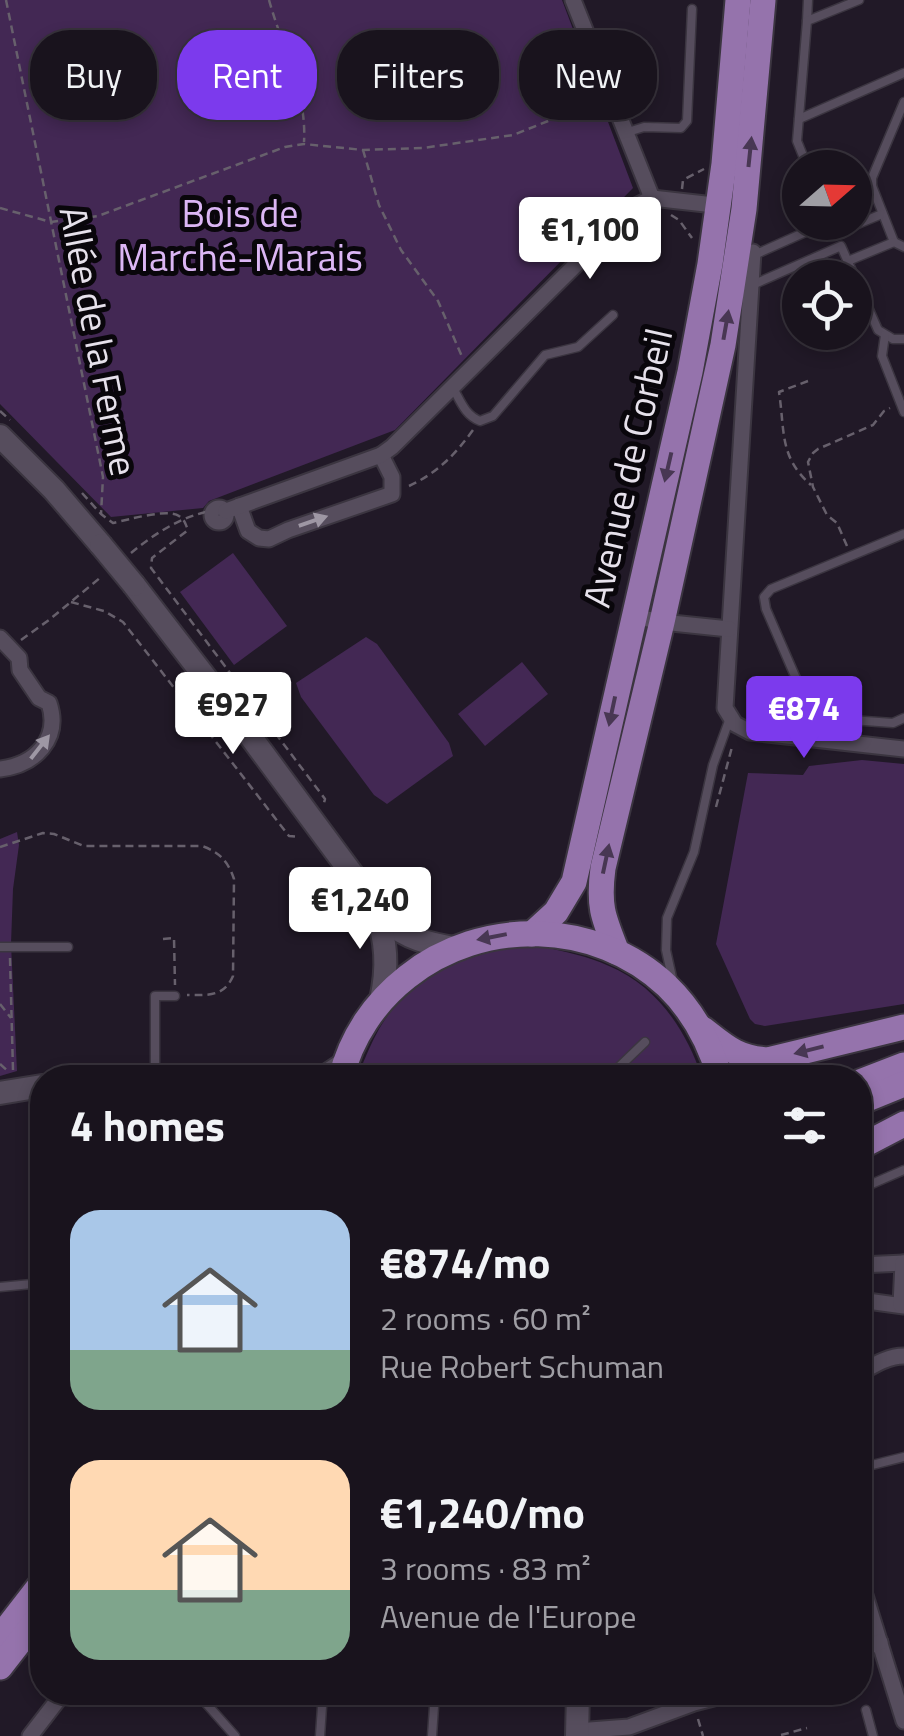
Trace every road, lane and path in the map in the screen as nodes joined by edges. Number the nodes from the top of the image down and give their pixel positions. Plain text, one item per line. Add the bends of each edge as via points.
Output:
1 (6, 0) edge
2 (269, 0) edge
3 (573, 0) edge
4 (738, 0) edge
5 (763, 0) edge
6 (808, 0) edge
7 (859, 0) edge
8 (692, 9) dead end
9 (808, 22) junction
10 (585, 30) edge
11 (902, 74) edge
12 (904, 85) edge
13 (904, 102) edge
14 (799, 119) junction
15 (550, 120) edge
16 (620, 120) edge
17 (626, 134) junction
18 (304, 144) junction
19 (362, 150) junction
20 (801, 150) edge
21 (872, 178) edge
22 (872, 186) edge
23 (652, 198) junction
24 (731, 207) junction
25 (0, 208) edge
26 (882, 214) junction
27 (872, 218) edge
28 (679, 220) dead end
29 (51, 222) junction
30 (786, 240) edge
31 (839, 240) edge
32 (697, 241) dead end
33 (899, 245) edge
34 (842, 246) junction
35 (752, 254) joint
36 (848, 260) edge
37 (851, 260) edge
38 (750, 286) junction
39 (613, 315) dead end
40 (872, 316) edge
41 (885, 335) junction
42 (904, 339) edge
43 (468, 371) junction
44 (808, 381) dead end
45 (452, 386) junction
46 (902, 408) edge
47 (0, 411) edge
48 (480, 422) junction
49 (10, 434) edge
50 (382, 455) junction
51 (813, 487) junction
52 (80, 490) dead end
53 (392, 494) junction
54 (101, 514) junction
55 (904, 534) edge
56 (852, 556) junction
57 (71, 602) dead end
58 (633, 616) junction
59 (662, 622) junction
60 (729, 629) junction
61 (0, 638) edge
62 (730, 718) junction
63 (904, 718) edge
64 (904, 749) edge
65 (0, 769) edge
66 (324, 817) dead end
67 (302, 838) dead end
68 (0, 846) edge
69 (372, 902) junction
70 (532, 934) junction
71 (163, 939) dead end
72 (5, 947) edge
73 (68, 947) dead end
74 (454, 948) junction
75 (618, 952) junction
76 (672, 991) junction
77 (175, 996) junction
78 (381, 1000) junction
79 (0, 1004) edge
80 (12, 1020) junction
81 (699, 1026) junction
82 (904, 1027) edge
83 (644, 1042) dead end
84 (0, 1064) edge
85 (155, 1065) edge
86 (341, 1065) edge
87 (621, 1065) edge
88 (715, 1065) edge
89 (904, 1065) edge
90 (872, 1077) edge
91 (0, 1078) edge
92 (6, 1084) edge
93 (904, 1084) edge
94 (872, 1097) edge
95 (904, 1124) edge
96 (872, 1141) edge
97 (904, 1170) edge
98 (872, 1184) edge
99 (904, 1264) edge
100 (872, 1267) edge
101 (30, 1284) edge
102 (0, 1287) edge
103 (872, 1301) edge
104 (902, 1306) edge
105 (904, 1356) edge
106 (872, 1367) edge
107 (904, 1457) edge
108 (872, 1465) edge
109 (30, 1610) edge
110 (30, 1616) edge
111 (872, 1617) edge
112 (0, 1637) edge
113 (880, 1642) junction
114 (872, 1645) edge
115 (0, 1666) edge
116 (54, 1705) edge
117 (208, 1705) edge
118 (321, 1705) edge
119 (434, 1705) edge
120 (578, 1705) edge
121 (689, 1705) edge
122 (694, 1705) edge
123 (866, 1710) dead end
124 (904, 1721) edge
125 (807, 1728) dead end
126 (630, 1731) edge
127 (577, 1733) edge
128 (782, 1735) edge
129 (30, 1736) edge
130 (236, 1736) edge
131 (320, 1736) edge
132 (432, 1736) edge
133 (702, 1736) edge
134 (873, 1736) edge

1 - 29 path, Allée de la Ferme
2 - 18 path via 298,85
3 - 10 street
4 - 24 main road, Avenue de Corbeil
24 -> 5 main road
6 - 9 lane
7 - 9 lane
8 - 17 lane via 687,122
9 - 14 lane
11 - 12 lane
11 - 14 lane
13 - 21 lane
14 - 20 lane
15 - 19 path via 512,135
16 - 17 street
17 - 23 street
18 - 19 path
18 - 29 path via 98,216
19 - 43 path via 379,205 438,301
22 - 26 lane
23 - 24 street
23 - 43 street via 634,207
24 -> 58 main road, Avenue de Corbeil via 710,264
59 -> 24 main road via 723,345
25 - 29 path
26 - 27 lane
26 - 33 lane
28 - 32 path
29 - 54 path, Allée de la Ferme via 103,477
30 - 35 lane
31 - 34 lane
33 - 37 lane
34 - 36 lane
34 - 38 lane
35 - 38 street
38 - 60 street
39 - 48 lane via 578,347 545,354 493,416
40 - 41 lane
41 - 42 lane
41 - 46 lane via 882,356
43 - 45 street
44 - 51 path via 780,392 786,454
45 - 48 lane
45 - 50 street
46 - 51 path via 884,410 873,425 813,453
47 - 49 path
48 - 53 path via 451,459
49 - 69 main road, bridge via 239,720
50 - 53 street
50 -> 53 street via 233,508 248,530 269,539
51 - 56 path
52 - 54 path
54 - 66 path via 113,523 167,513 184,520 188,530 152,558 150,568 324,799
55 - 56 lane
56 - 63 lane via 771,589 766,609 816,717 894,723
57 - 67 path via 123,622 288,836
58 - 59 street
58 -> 70 main road, Avenue de Corbeil via 574,882
59 - 60 street
75 -> 59 main road via 599,896
60 - 62 street via 724,708
65 -> 61 street via 43,749 53,718 49,702 39,698 19,658
62 - 64 street via 750,732
62 - 76 lane via 694,852 667,918
68 - 77 path via 43,832 84,846 215,850 234,878 234,976 216,995
69 - 74 main road via 404,934
69 - 78 main road via 386,950
70 -> 74 main road
70 - 75 main road
71 - 77 path via 174,938
72 - 73 lane
72 - 80 path
74 - 78 main road
75 - 76 main road
76 - 81 main road
77 - 85 lane via 155,996
78 - 86 main road
79 - 80 path
80 - 92 path via 14,1069
82 -> 81 main road via 768,1060 730,1051
81 - 88 main road
83 - 87 lane
84 - 92 path
89 - 90 main road
91 - 92 path
93 - 94 main road
95 - 96 main road
97 - 98 lane
99 - 100 street
99 - 104 street
101 - 102 lane
103 - 104 street
105 - 106 street
107 - 108 lane
109 - 112 main road
110 - 115 main road
111 - 113 street
113 - 114 street
113 - 124 street
116 - 129 street
117 - 130 lane
118 - 131 lane
119 - 132 lane
120 - 127 main road
121 - 126 street
122 - 133 path
123 - 134 lane
125 - 128 path
126 - 127 street

